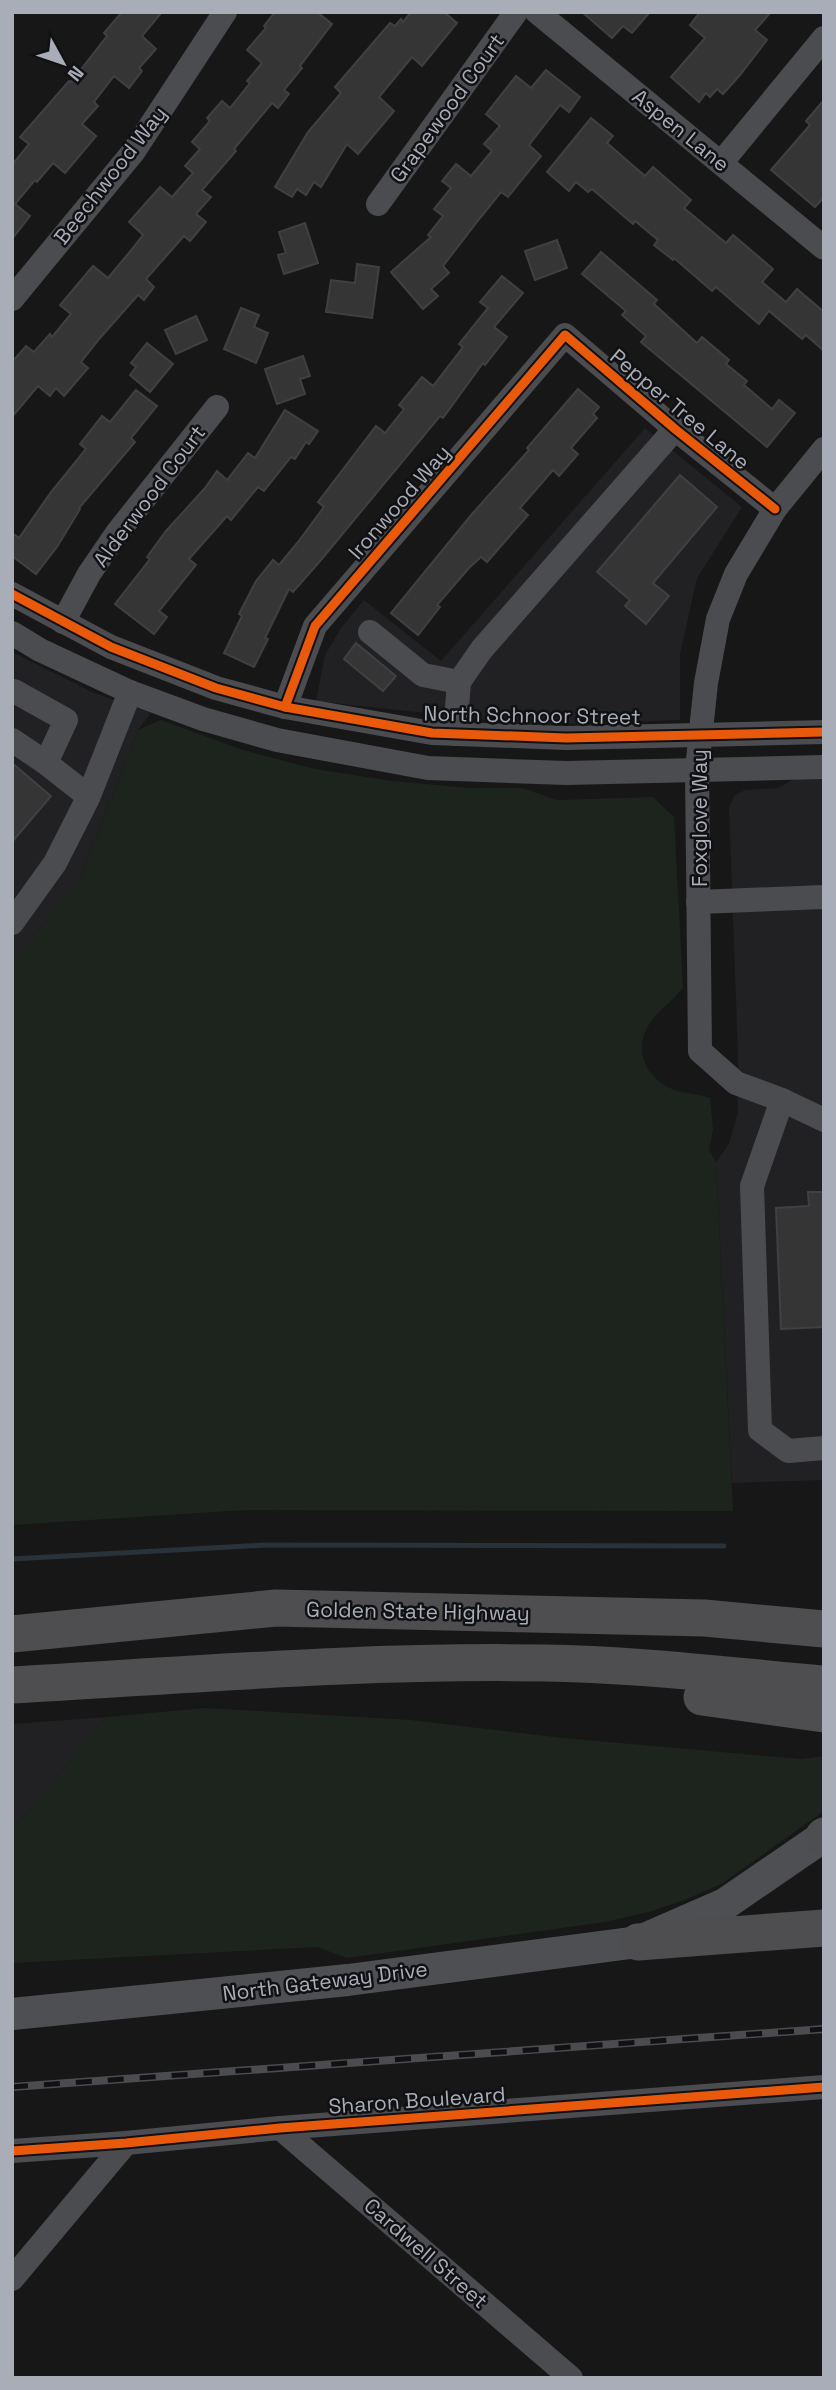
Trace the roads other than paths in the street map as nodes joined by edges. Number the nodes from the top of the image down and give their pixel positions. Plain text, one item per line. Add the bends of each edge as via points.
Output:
1 (225, 12) edge
2 (516, 12) edge
3 (537, 12) edge
4 (824, 38) edge
5 (721, 163) junction
6 (378, 204) dead end
7 (824, 248) edge
8 (12, 299) edge
9 (565, 335) joint
10 (217, 407) dead end
11 (675, 429) junction
12 (824, 449) edge
13 (775, 509) junction
14 (12, 594) edge
15 (63, 622) junction
16 (370, 632) dead end
17 (12, 634) edge
18 (459, 682) junction
19 (130, 692) junction
20 (12, 693) edge
21 (285, 706) junction
22 (824, 732) edge
23 (455, 734) junction
24 (699, 734) junction
25 (12, 740) edge
26 (46, 763) junction
27 (824, 767) edge
28 (697, 769) junction
29 (89, 796) junction
30 (824, 897) edge
31 (698, 902) junction
32 (12, 923) edge
33 (782, 1100) junction
34 (824, 1120) edge
35 (824, 1448) edge
36 (824, 1629) edge
37 (12, 1634) edge
38 (416, 1664) junction
39 (824, 1684) edge
40 (12, 1685) edge
41 (824, 1714) edge
42 (824, 1836) edge
43 (824, 1928) edge
44 (638, 1942) junction
45 (12, 2014) edge
46 (824, 2087) edge
47 (280, 2128) junction
48 (126, 2143) junction
49 (12, 2151) edge
50 (12, 2279) edge
51 (571, 2378) edge

1 - 8 street, Beechwood Way via 134,151
2 - 6 street, Grapewood Court
3 - 5 street, Aspen Lane
4 - 5 street
5 - 7 street, Aspen Lane
9 - 11 street, Pepper Tree Lane
9 - 21 street, Ironwood Way via 315,626
10 - 15 street, Alderwood Court via 117,533
11 - 13 street, Pepper Tree Lane
11 - 18 street via 482,649
12 - 13 street, Foxglove Way
13 - 24 street, Foxglove Way via 736,575 718,619
14 - 15 street, North Schnoor Street
15 - 21 street, North Schnoor Street via 162,668
16 - 18 street via 423,675
17 - 19 street
18 - 23 street
19 - 28 street via 277,740 428,768 566,773
19 - 29 street
20 - 26 street via 66,720
21 - 23 street, North Schnoor Street
22 - 24 street, North Schnoor Street
23 - 24 street, North Schnoor Street via 566,738
24 - 28 street, Foxglove Way
25 - 26 street
26 - 29 street
27 - 28 street
28 - 31 street, Foxglove Way
29 - 32 street via 55,863
30 - 31 street
31 - 33 street, Foxglove Way via 700,1051 736,1083
33 - 34 street
33 - 35 street via 752,1186 760,1430 788,1451
36 - 37 highway, Golden State Highway via 704,1618 276,1608
38 - 39 highway via 545,1663
38 - 40 highway
38 - 41 highway
42 - 44 main road, North Gateway Drive via 725,1904
43 - 44 highway
44 - 45 main road, North Gateway Drive via 334,1981
46 - 47 street, Sharon Boulevard
47 - 48 street, Sharon Boulevard
47 - 51 street, Cardwell Street
48 - 49 street, Sharon Boulevard
48 - 50 street

